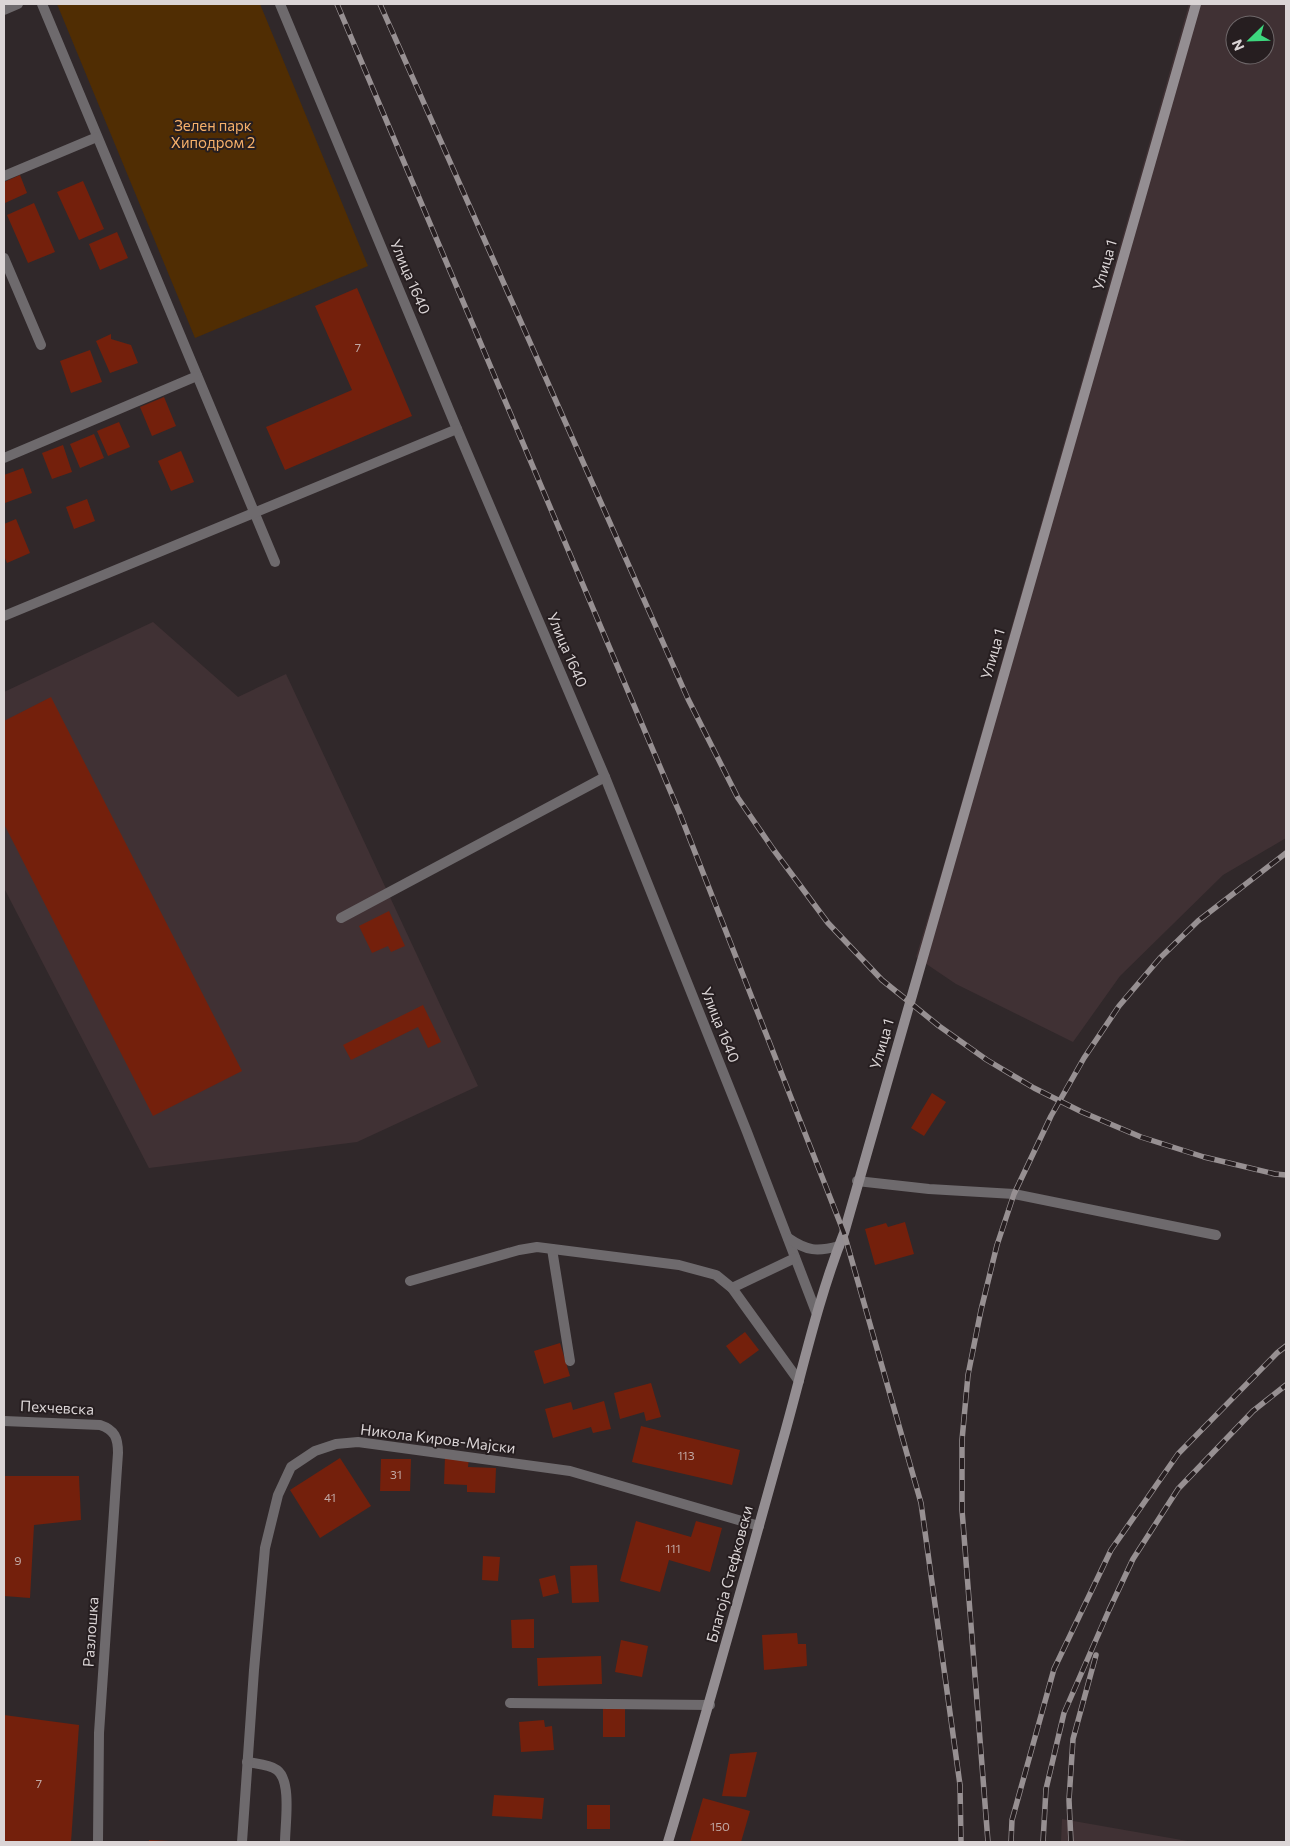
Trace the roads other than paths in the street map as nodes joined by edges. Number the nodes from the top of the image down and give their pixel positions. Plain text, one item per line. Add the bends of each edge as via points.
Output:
1 (18, 4) edge
2 (42, 4) edge
3 (280, 4) edge
4 (1196, 4) edge
5 (4, 10) edge
6 (98, 137) junction
7 (4, 176) edge
8 (4, 258) edge
9 (41, 345) dead end
10 (197, 376) junction
11 (457, 429) junction
12 (4, 458) edge
13 (254, 513) junction
14 (274, 562) dead end
15 (4, 616) edge
16 (604, 777) junction
17 (341, 918) dead end
18 (858, 1181) junction
19 (1216, 1235) dead end
20 (788, 1237) junction
21 (839, 1246) junction
22 (552, 1249) junction
23 (795, 1258) junction
24 (410, 1281) dead end
25 (732, 1288) junction
26 (816, 1312) junction
27 (570, 1361) dead end
28 (799, 1381) junction
29 (4, 1421) edge
30 (108, 1428) joint
31 (759, 1526) junction
32 (510, 1703) dead end
33 (710, 1705) junction
34 (247, 1762) junction
35 (98, 1842) edge
36 (242, 1842) edge
37 (285, 1842) edge
38 (668, 1842) edge

1 - 5 street
2 - 6 street
3 - 11 street, Улица 1640
4 - 18 main road, Улица 1
6 - 7 street
6 - 10 street
8 - 9 street
10 - 12 street
10 - 13 street
11 - 13 street
11 - 16 street, Улица 1640
13 - 14 street
13 - 15 street
16 - 17 street
16 - 20 street, Улица 1640
18 - 19 street via 1014,1194
18 - 21 main road, Улица 1
20 - 21 street via 812,1250
20 - 23 street, Улица 1640
21 - 26 main road, Улица 1
22 - 24 street via 518,1250
22 - 25 street via 679,1265 716,1275
22 - 27 street
23 - 25 street
23 - 26 street, Улица 1640
25 - 28 street
26 - 28 main road, Благоја Стефковски
28 - 31 main road, Благоја Стефковски
29 - 30 street, Пехчевска
30 - 35 street, Разлошка via 118,1444 99,1733
31 - 33 main road, Благоја Стефковски
31 - 34 street, Никола Киров-Мајски via 570,1472 358,1442 336,1444 315,1451 291,1467 278,1495 266,1548
32 - 33 street
33 - 38 main road, Благоја Стефковски
34 - 36 street, Никола Киров-Мајски
34 - 37 street via 266,1765 284,1777

